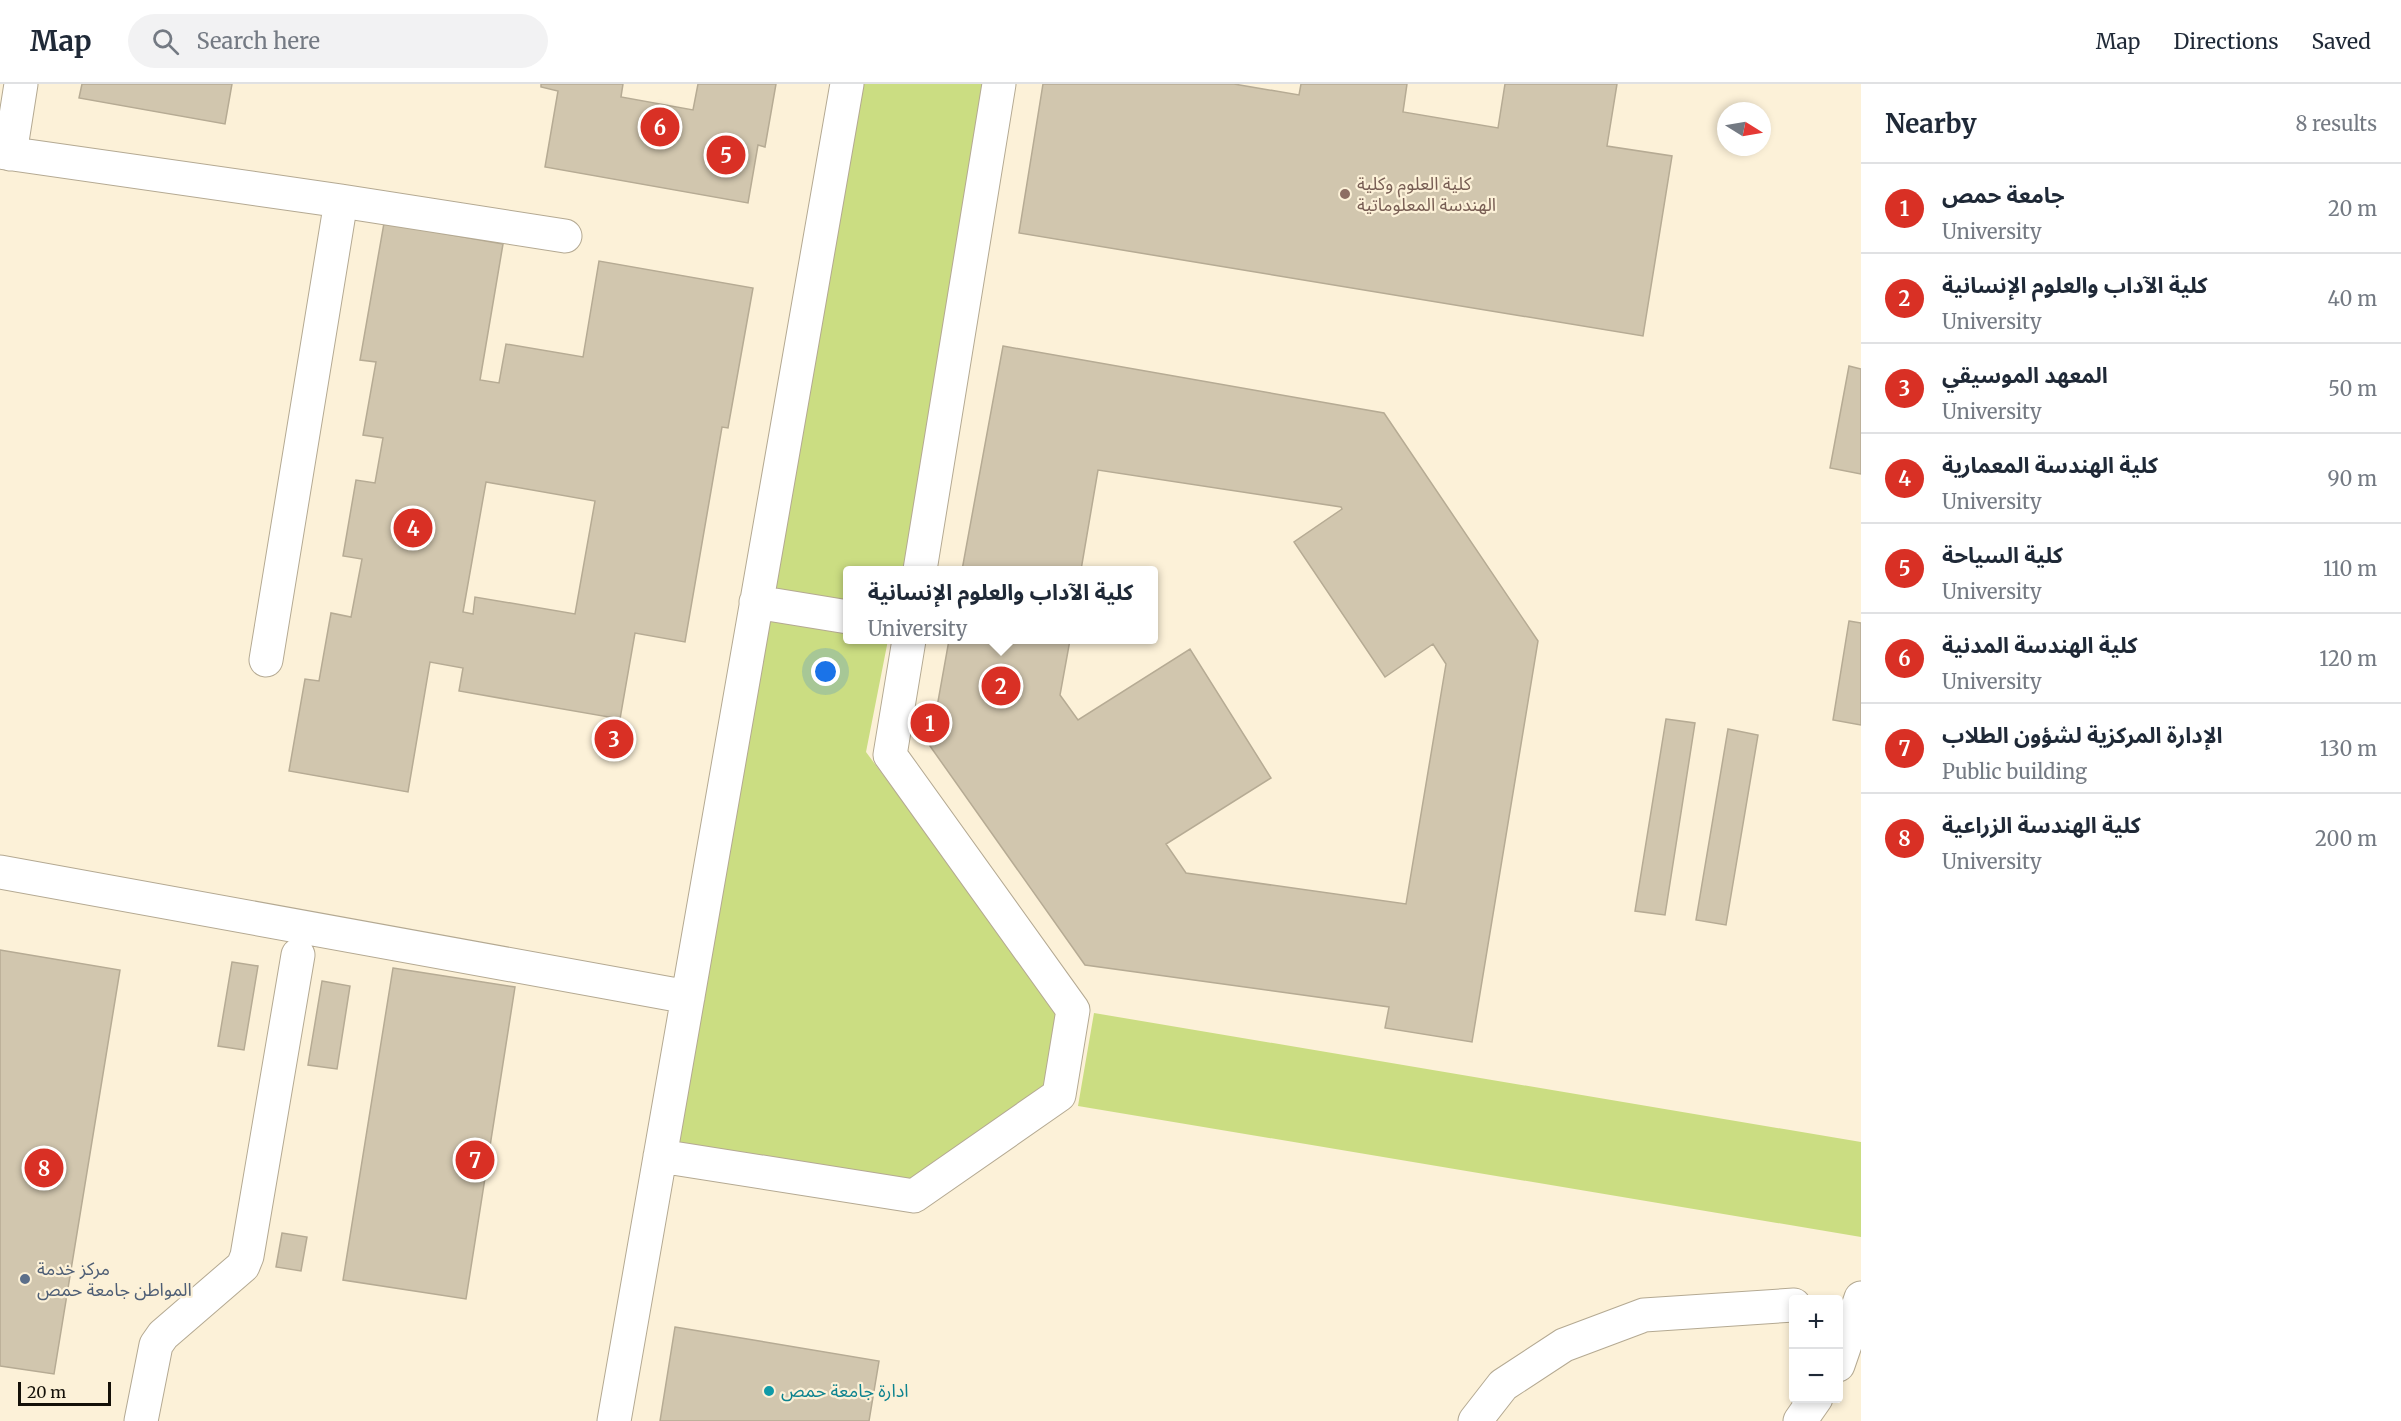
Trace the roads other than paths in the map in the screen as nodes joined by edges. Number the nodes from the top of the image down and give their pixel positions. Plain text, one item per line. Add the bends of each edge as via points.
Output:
1 (21, 84) edge
2 (847, 84) edge
3 (999, 84) edge
4 (5, 153) edge
5 (341, 201) junction
6 (565, 236) dead end
7 (921, 566) edge
8 (756, 602) junction
9 (843, 616) edge
10 (908, 644) edge
11 (266, 660) dead end
12 (0, 872) edge
13 (298, 955) dead end
14 (688, 997) junction
15 (660, 1156) junction
16 (1853, 1301) edge
17 (1789, 1305) edge
18 (1842, 1349) edge
19 (1813, 1403) edge
20 (141, 1421) edge
21 (614, 1421) edge
22 (1475, 1421) edge
23 (1800, 1421) edge

1 - 4 lane
2 - 8 lane
3 - 7 lane
4 - 5 lane
5 - 6 lane
5 - 11 lane
8 - 9 lane
8 - 14 lane
10 - 15 lane via 890,755 1073,1010 1059,1095 914,1196
12 - 14 lane
13 - 20 lane via 247,1256 243,1266 156,1345
14 - 15 lane
15 - 21 lane
16 - 18 lane
17 - 22 lane via 1644,1315 1564,1345 1503,1385
19 - 23 lane

